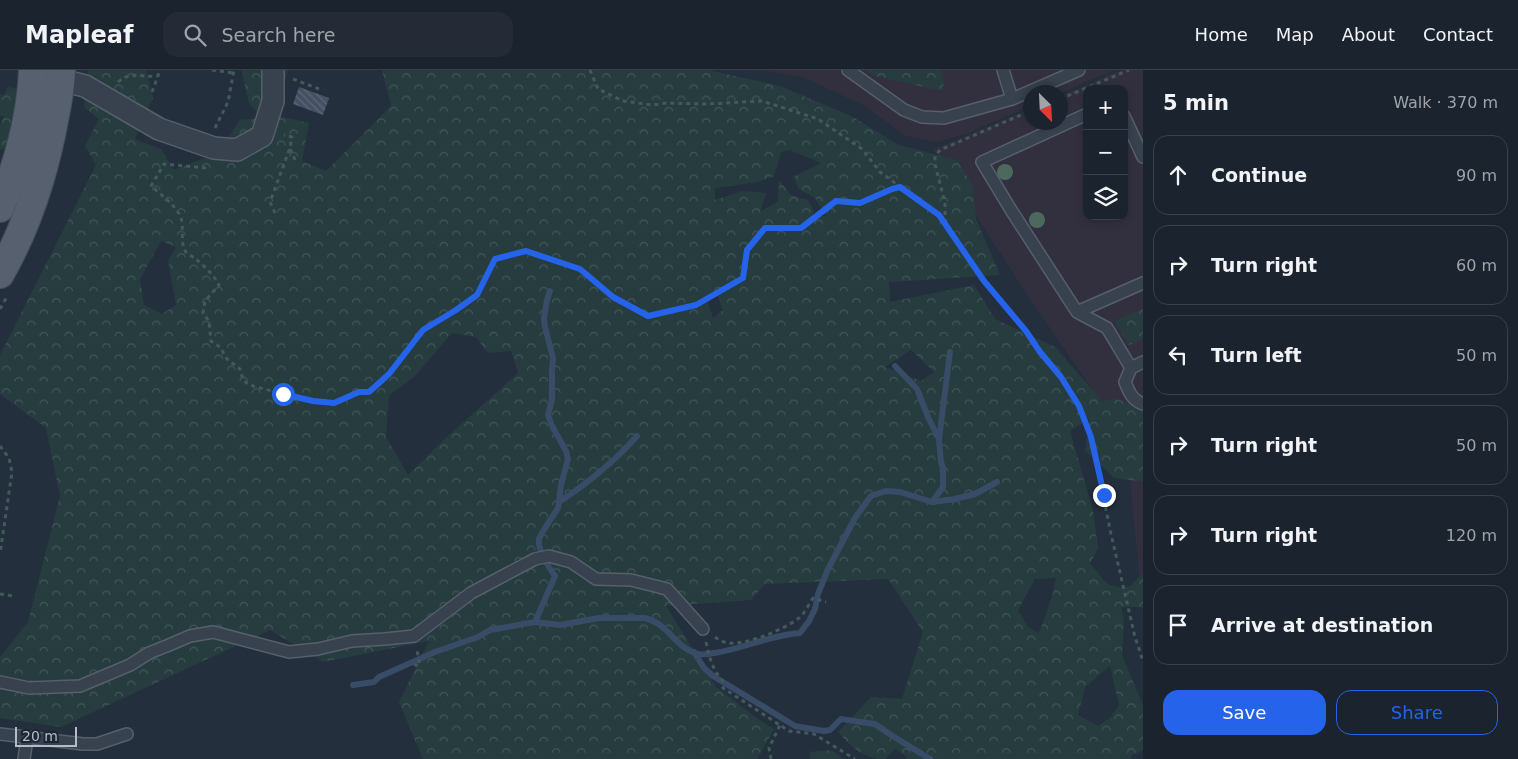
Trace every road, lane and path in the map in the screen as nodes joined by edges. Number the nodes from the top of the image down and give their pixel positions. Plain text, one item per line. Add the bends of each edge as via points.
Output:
1 (33, 70) edge
2 (160, 70) edge
3 (212, 70) edge
4 (274, 70) edge
5 (590, 70) edge
6 (848, 70) edge
7 (1003, 70) edge
8 (1079, 70) edge
9 (1129, 70) edge
10 (234, 71) edge
11 (61, 75) edge
12 (157, 76) junction
13 (117, 83) dead end
14 (152, 92) dead end
15 (1068, 96) edge
16 (1012, 99) junction
17 (1023, 114) edge
18 (1083, 116) edge
19 (1128, 125) edge
20 (265, 128) junction
21 (215, 129) dead end
22 (290, 148) junction
23 (1143, 157) edge
24 (296, 162) dead end
25 (207, 164) dead end
26 (900, 187) junction
27 (0, 208) edge
28 (275, 213) dead end
29 (945, 224) junction
30 (0, 274) edge
31 (1143, 283) edge
32 (1077, 312) junction
33 (1143, 362) edge
34 (1130, 368) junction
35 (1143, 404) edge
36 (0, 446) edge
37 (0, 554) edge
38 (0, 594) edge
39 (14, 596) dead end
40 (826, 602) dead end
41 (707, 632) joint
42 (707, 646) dead end
43 (418, 655) dead end
44 (1143, 661) edge
45 (414, 665) dead end
46 (0, 682) edge
47 (780, 725) junction
48 (0, 734) edge
49 (127, 734) dead end
50 (27, 738) junction
51 (24, 759) edge
52 (771, 759) edge
53 (855, 759) edge

1 - 27 main road via 26,126
2 - 12 path
3 - 10 path
4 - 20 street via 273,101
5 - 26 path via 598,89 622,101 652,105 762,101 818,119 862,149 880,172
6 - 16 lane via 904,110 922,117 944,118
7 - 16 lane
8 - 16 lane
9 - 15 path
10 - 21 path via 228,102
11 - 20 street via 159,129 214,148 237,150 262,136
11 - 30 main road via 42,174 28,216
12 - 13 path via 126,75
12 - 14 path
17 - 29 path via 940,150 935,156 945,204
18 - 32 lane via 982,162
19 - 23 lane
20 - 22 path via 292,137
22 - 24 path
22 - 28 path via 270,202
25 - 26 path via 206,169 164,164 151,186 178,212 185,251 216,279 218,285 205,302 203,313 208,321 211,341 240,369 248,385 325,403 334,403 376,387 423,330 477,295 495,259 526,251 580,269 613,297 648,316 696,305 743,278 747,250 765,228 801,228 836,201 860,203
26 - 29 path via 939,215
29 - 44 path via 984,281 1061,377 1079,406 1091,437
31 - 32 lane
32 - 34 lane via 1107,328
33 - 34 lane
34 - 35 lane via 1125,382 1130,396
36 - 37 path via 9,458 12,472
38 - 39 path
40 - 41 path via 813,598 801,617 762,636 737,643 727,643
41 - 46 lane via 667,589 631,580 596,579 571,562 549,556 535,559 471,593 414,636 352,641 288,652 213,632 190,636 80,686 29,688
42 - 47 path via 723,688
43 - 45 path via 420,665
47 - 52 path via 769,748
47 - 53 path via 789,731 814,734
48 - 50 lane
49 - 50 lane via 97,744
50 - 51 lane

